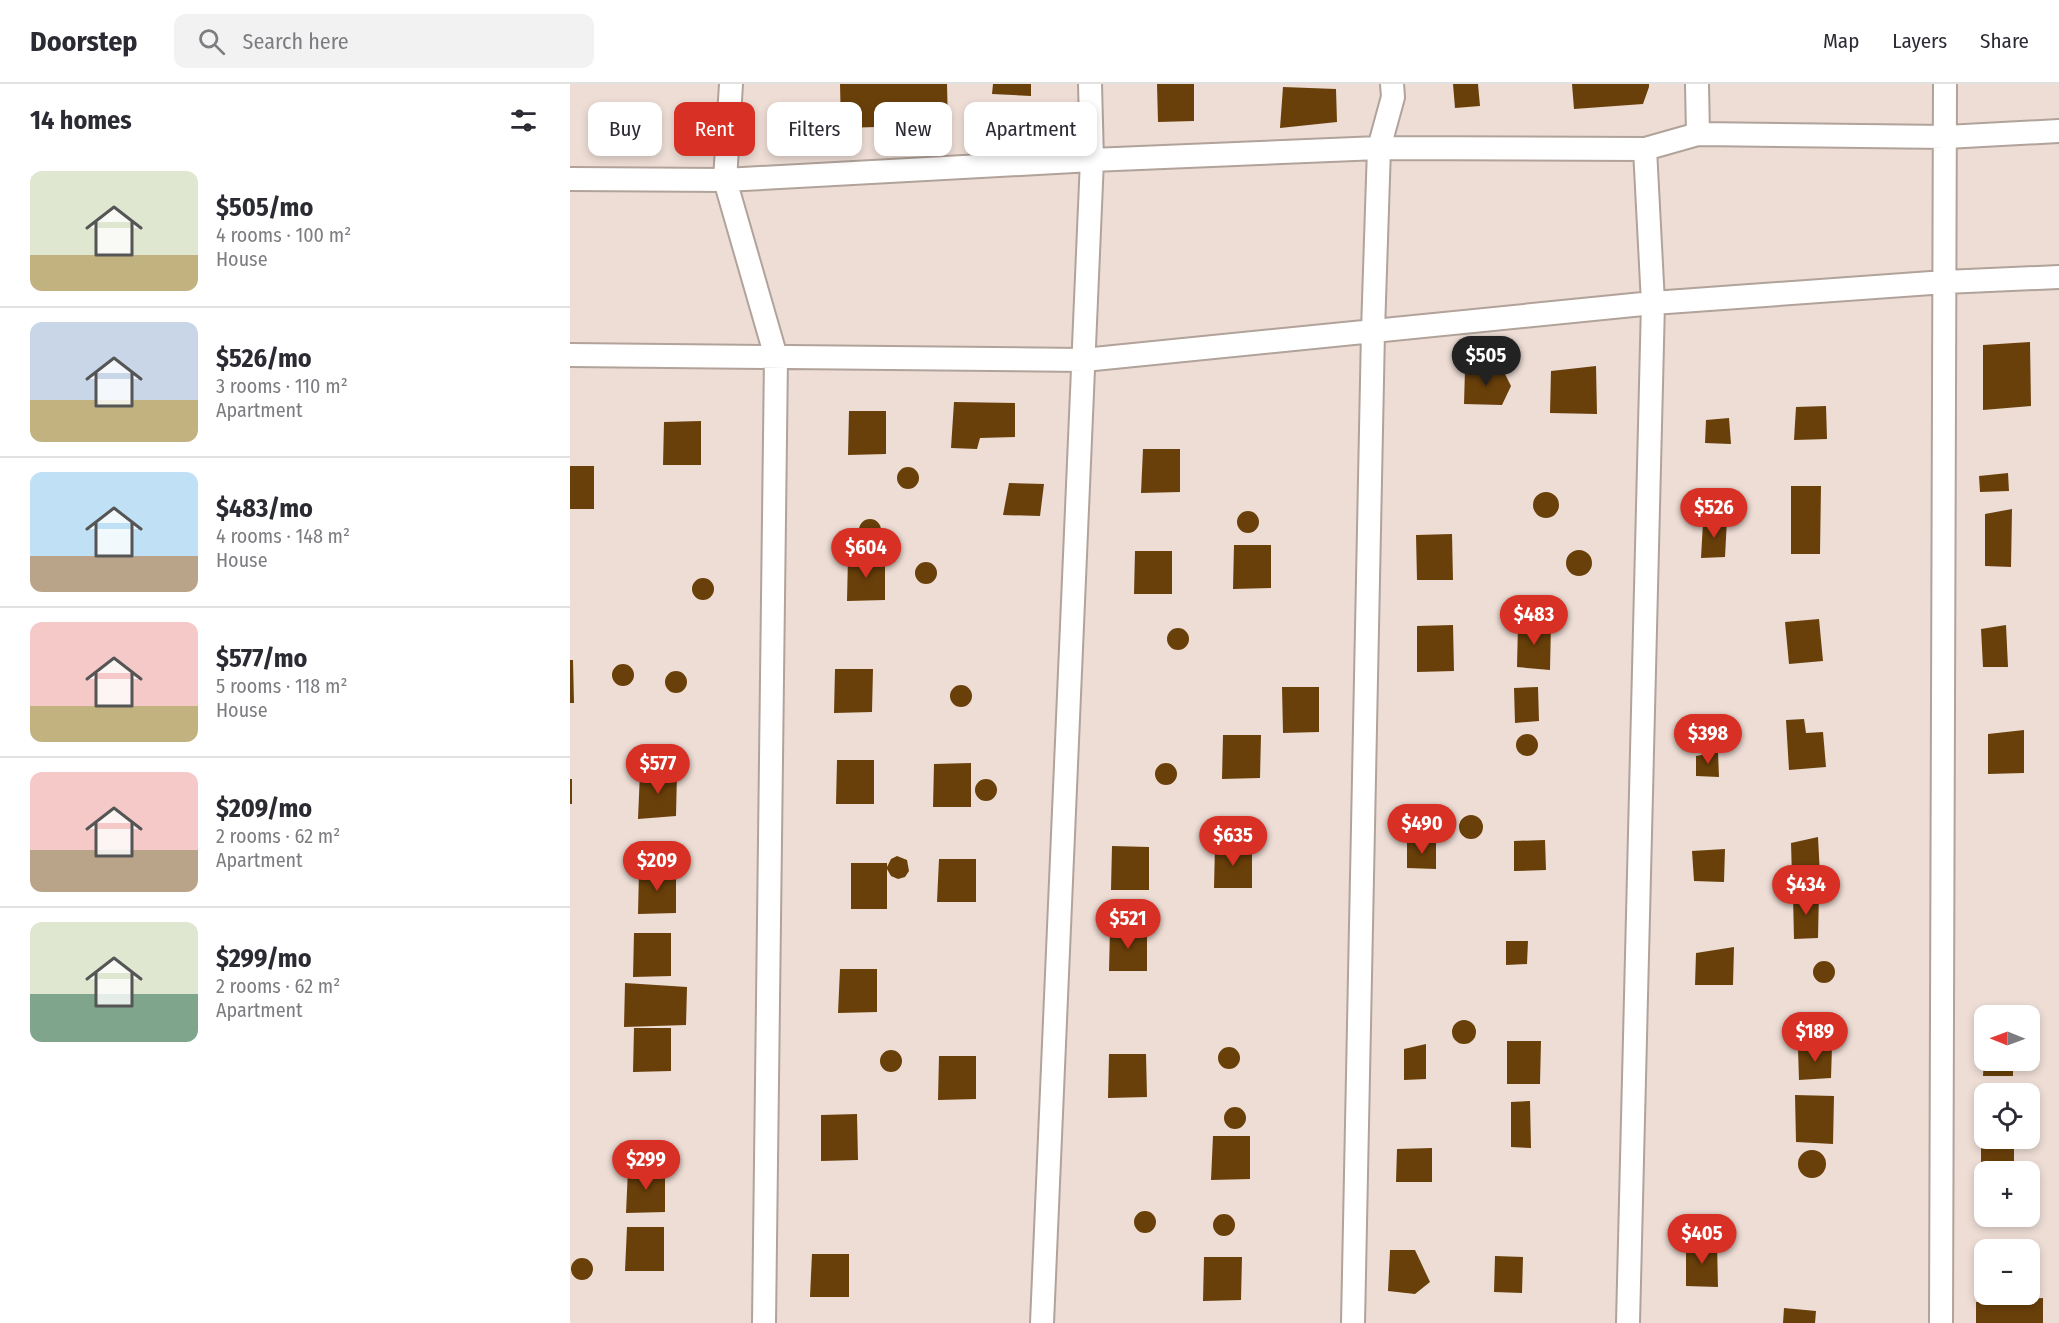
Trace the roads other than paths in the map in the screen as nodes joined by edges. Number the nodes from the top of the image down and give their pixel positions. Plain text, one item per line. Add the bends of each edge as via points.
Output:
1 (731, 84) edge
2 (1090, 84) edge
3 (1392, 84) edge
4 (1697, 84) edge
5 (1945, 84) edge
6 (2059, 131) edge
7 (1698, 134) junction
8 (1946, 137) junction
9 (1378, 148) junction
10 (1645, 148) junction
11 (1092, 160) junction
12 (570, 179) edge
13 (725, 180) junction
14 (2059, 277) edge
15 (1945, 282) junction
16 (1653, 303) junction
17 (1372, 331) junction
18 (570, 355) edge
19 (776, 357) junction
20 (1084, 360) junction
21 (764, 1323) edge
22 (1042, 1323) edge
23 (1353, 1323) edge
24 (1628, 1323) edge
25 (1941, 1323) edge

1 - 13 street
2 - 11 street
3 - 9 street via 1393,97
4 - 7 street
5 - 8 street
6 - 8 street
7 - 8 street
7 - 10 street
8 - 15 street
9 - 10 street
9 - 11 street
9 - 17 street
10 - 16 street
11 - 13 street
11 - 20 street
12 - 13 street
13 - 19 street
14 - 15 street
15 - 16 street
15 - 25 street
16 - 17 street
16 - 24 street
17 - 20 street
17 - 23 street
18 - 19 street
19 - 20 street
19 - 21 street
20 - 22 street

